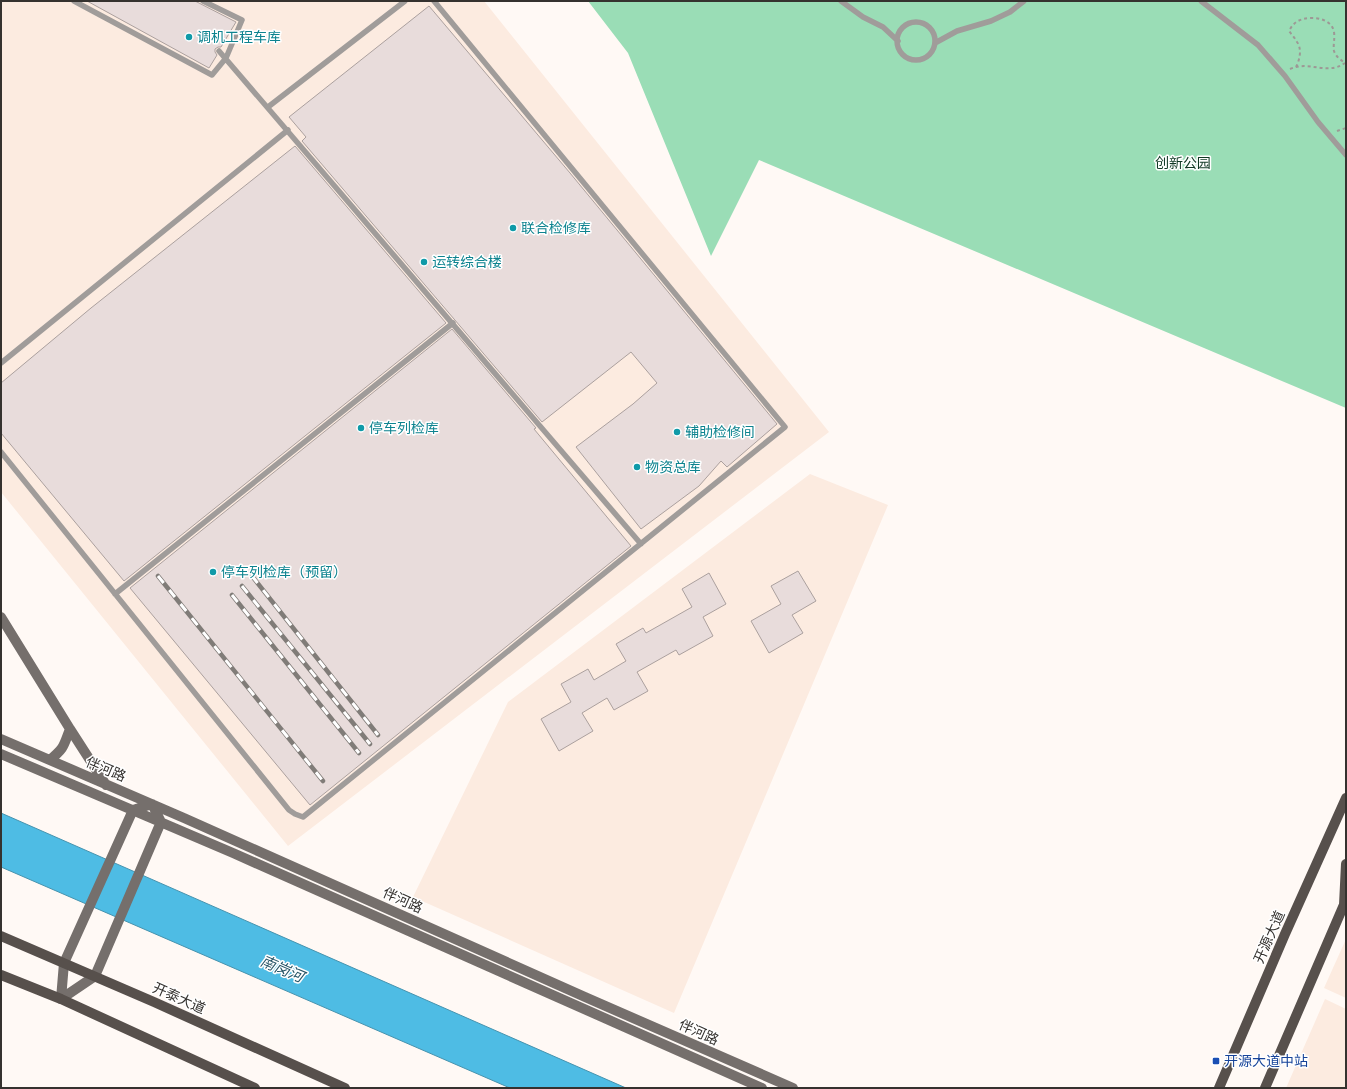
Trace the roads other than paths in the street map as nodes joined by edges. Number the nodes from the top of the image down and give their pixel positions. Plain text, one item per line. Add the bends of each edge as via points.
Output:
1 (74, 1) edge
2 (203, 1) edge
3 (405, 1) edge
4 (434, 1) edge
5 (841, 1) edge
6 (1024, 1) edge
7 (1201, 1) edge
8 (898, 41) junction
9 (935, 42) junction
10 (219, 51) dead end
11 (226, 58) junction
12 (268, 107) junction
13 (288, 130) junction
14 (1346, 155) edge
15 (453, 323) junction
16 (1, 363) edge
17 (1, 452) edge
18 (641, 544) junction
19 (115, 594) junction
20 (1, 617) edge
21 (70, 729) junction
22 (1, 739) edge
23 (1, 754) edge
24 (50, 760) junction
25 (106, 785) junction
26 (1345, 801) edge
27 (152, 804) junction
28 (133, 810) junction
29 (161, 822) junction
30 (1346, 864) edge
31 (1345, 903) edge
32 (1, 936) edge
33 (64, 963) junction
34 (1, 975) edge
35 (95, 976) junction
36 (61, 999) junction
37 (255, 1088) edge
38 (345, 1088) edge
39 (762, 1088) edge
40 (792, 1088) edge
41 (1219, 1088) edge
42 (1265, 1088) edge

1 - 11 lane via 212,75
2 - 11 lane via 242,20
3 - 12 lane
4 - 18 lane via 785,427
5 - 8 lane via 863,17 883,27
6 - 9 lane via 1010,12 991,21 957,31
7 - 14 lane via 1258,45
8 - 9 lane via 902,53 913,59 930,54
8 - 9 lane via 901,30 917,22 928,26
10 - 11 lane
11 - 12 lane
12 - 13 lane
13 - 15 lane
13 - 16 lane
15 - 18 lane
15 - 19 lane
17 - 19 lane
18 - 19 lane via 303,817 289,810
20 - 21 street
21 - 24 street via 62,750
21 - 25 street
22 - 24 street, 伴河路
23 - 28 street, 伴河路
24 - 25 street, 伴河路
25 - 27 street, 伴河路
26 - 41 main road, 开源大道
27 - 28 street
27 - 29 street
27 - 40 street, 伴河路
28 - 29 street, 伴河路
28 - 33 street
29 - 35 street
29 - 39 street, 伴河路
30 - 31 main road
31 - 42 main road
32 - 33 main road, 开泰大道
33 - 35 main road, 开泰大道
33 - 36 street
34 - 36 main road
35 - 36 street
35 - 38 main road, 开泰大道
36 - 37 main road

